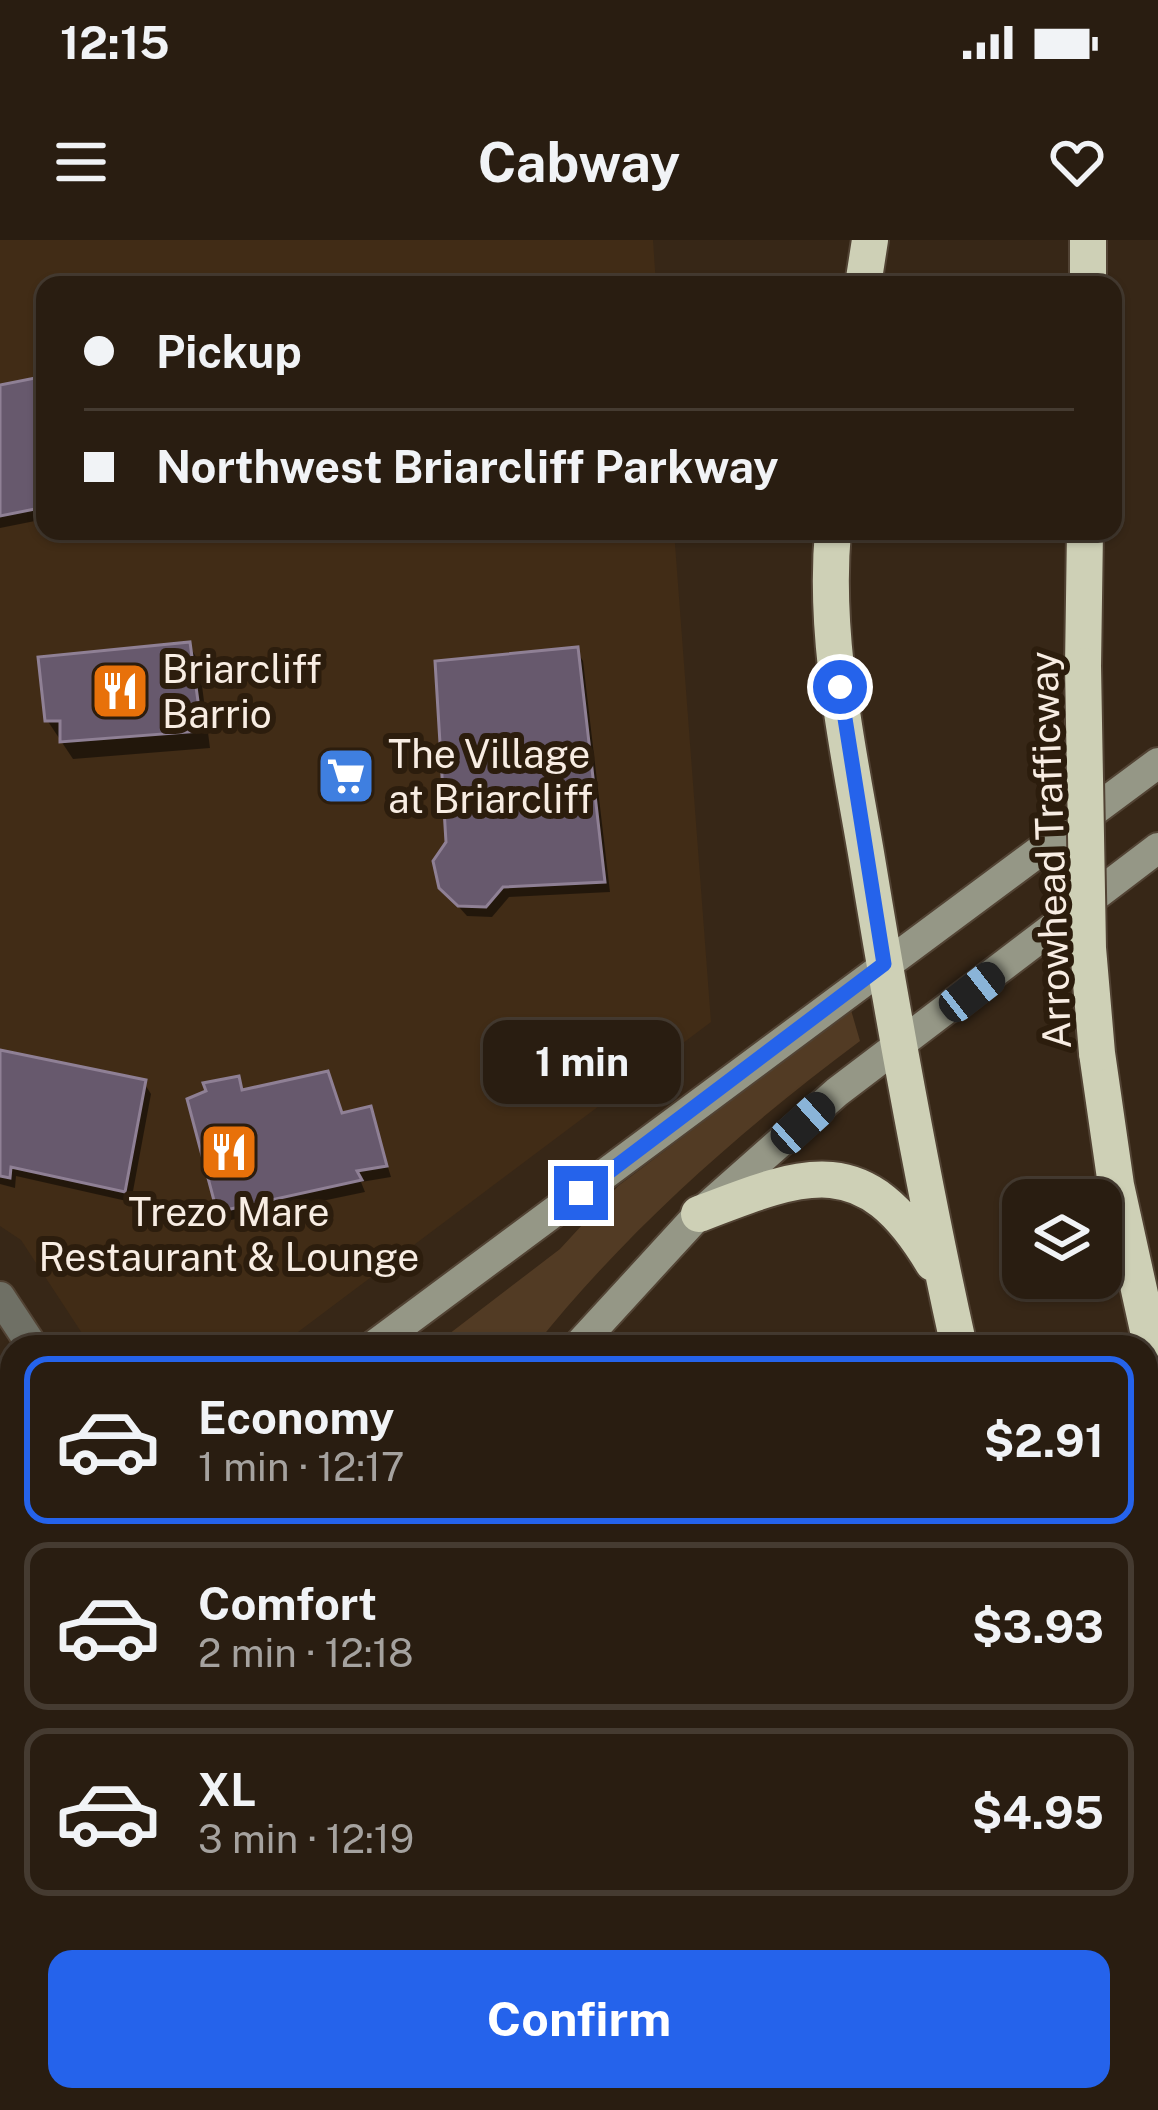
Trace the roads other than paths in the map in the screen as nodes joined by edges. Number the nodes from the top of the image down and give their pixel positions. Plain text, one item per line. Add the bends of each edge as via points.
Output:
1 (870, 240) edge
2 (1088, 240) edge
3 (864, 276) edge
4 (1088, 276) edge
5 (832, 540) edge
6 (1085, 540) edge
7 (1158, 763) edge
8 (1158, 848) edge
9 (884, 964) junction
10 (897, 1049) junction
11 (699, 1214) junction
12 (944, 1282) junction
13 (0, 1297) edge
14 (26, 1335) edge
15 (388, 1335) edge
16 (588, 1335) edge
17 (956, 1335) edge
18 (1149, 1335) edge

1 - 3 highway
2 - 4 highway
5 - 9 highway via 843,719
6 - 18 highway, Arrowhead Trafficway, bridge via 1086,882 1097,1053
7 - 9 main road
8 - 10 main road
9 - 10 highway
9 - 15 main road
10 - 11 main road
10 - 12 highway
11 - 12 highway via 801,1179 859,1185 895,1208
11 - 16 main road
12 - 17 highway
13 - 14 street

